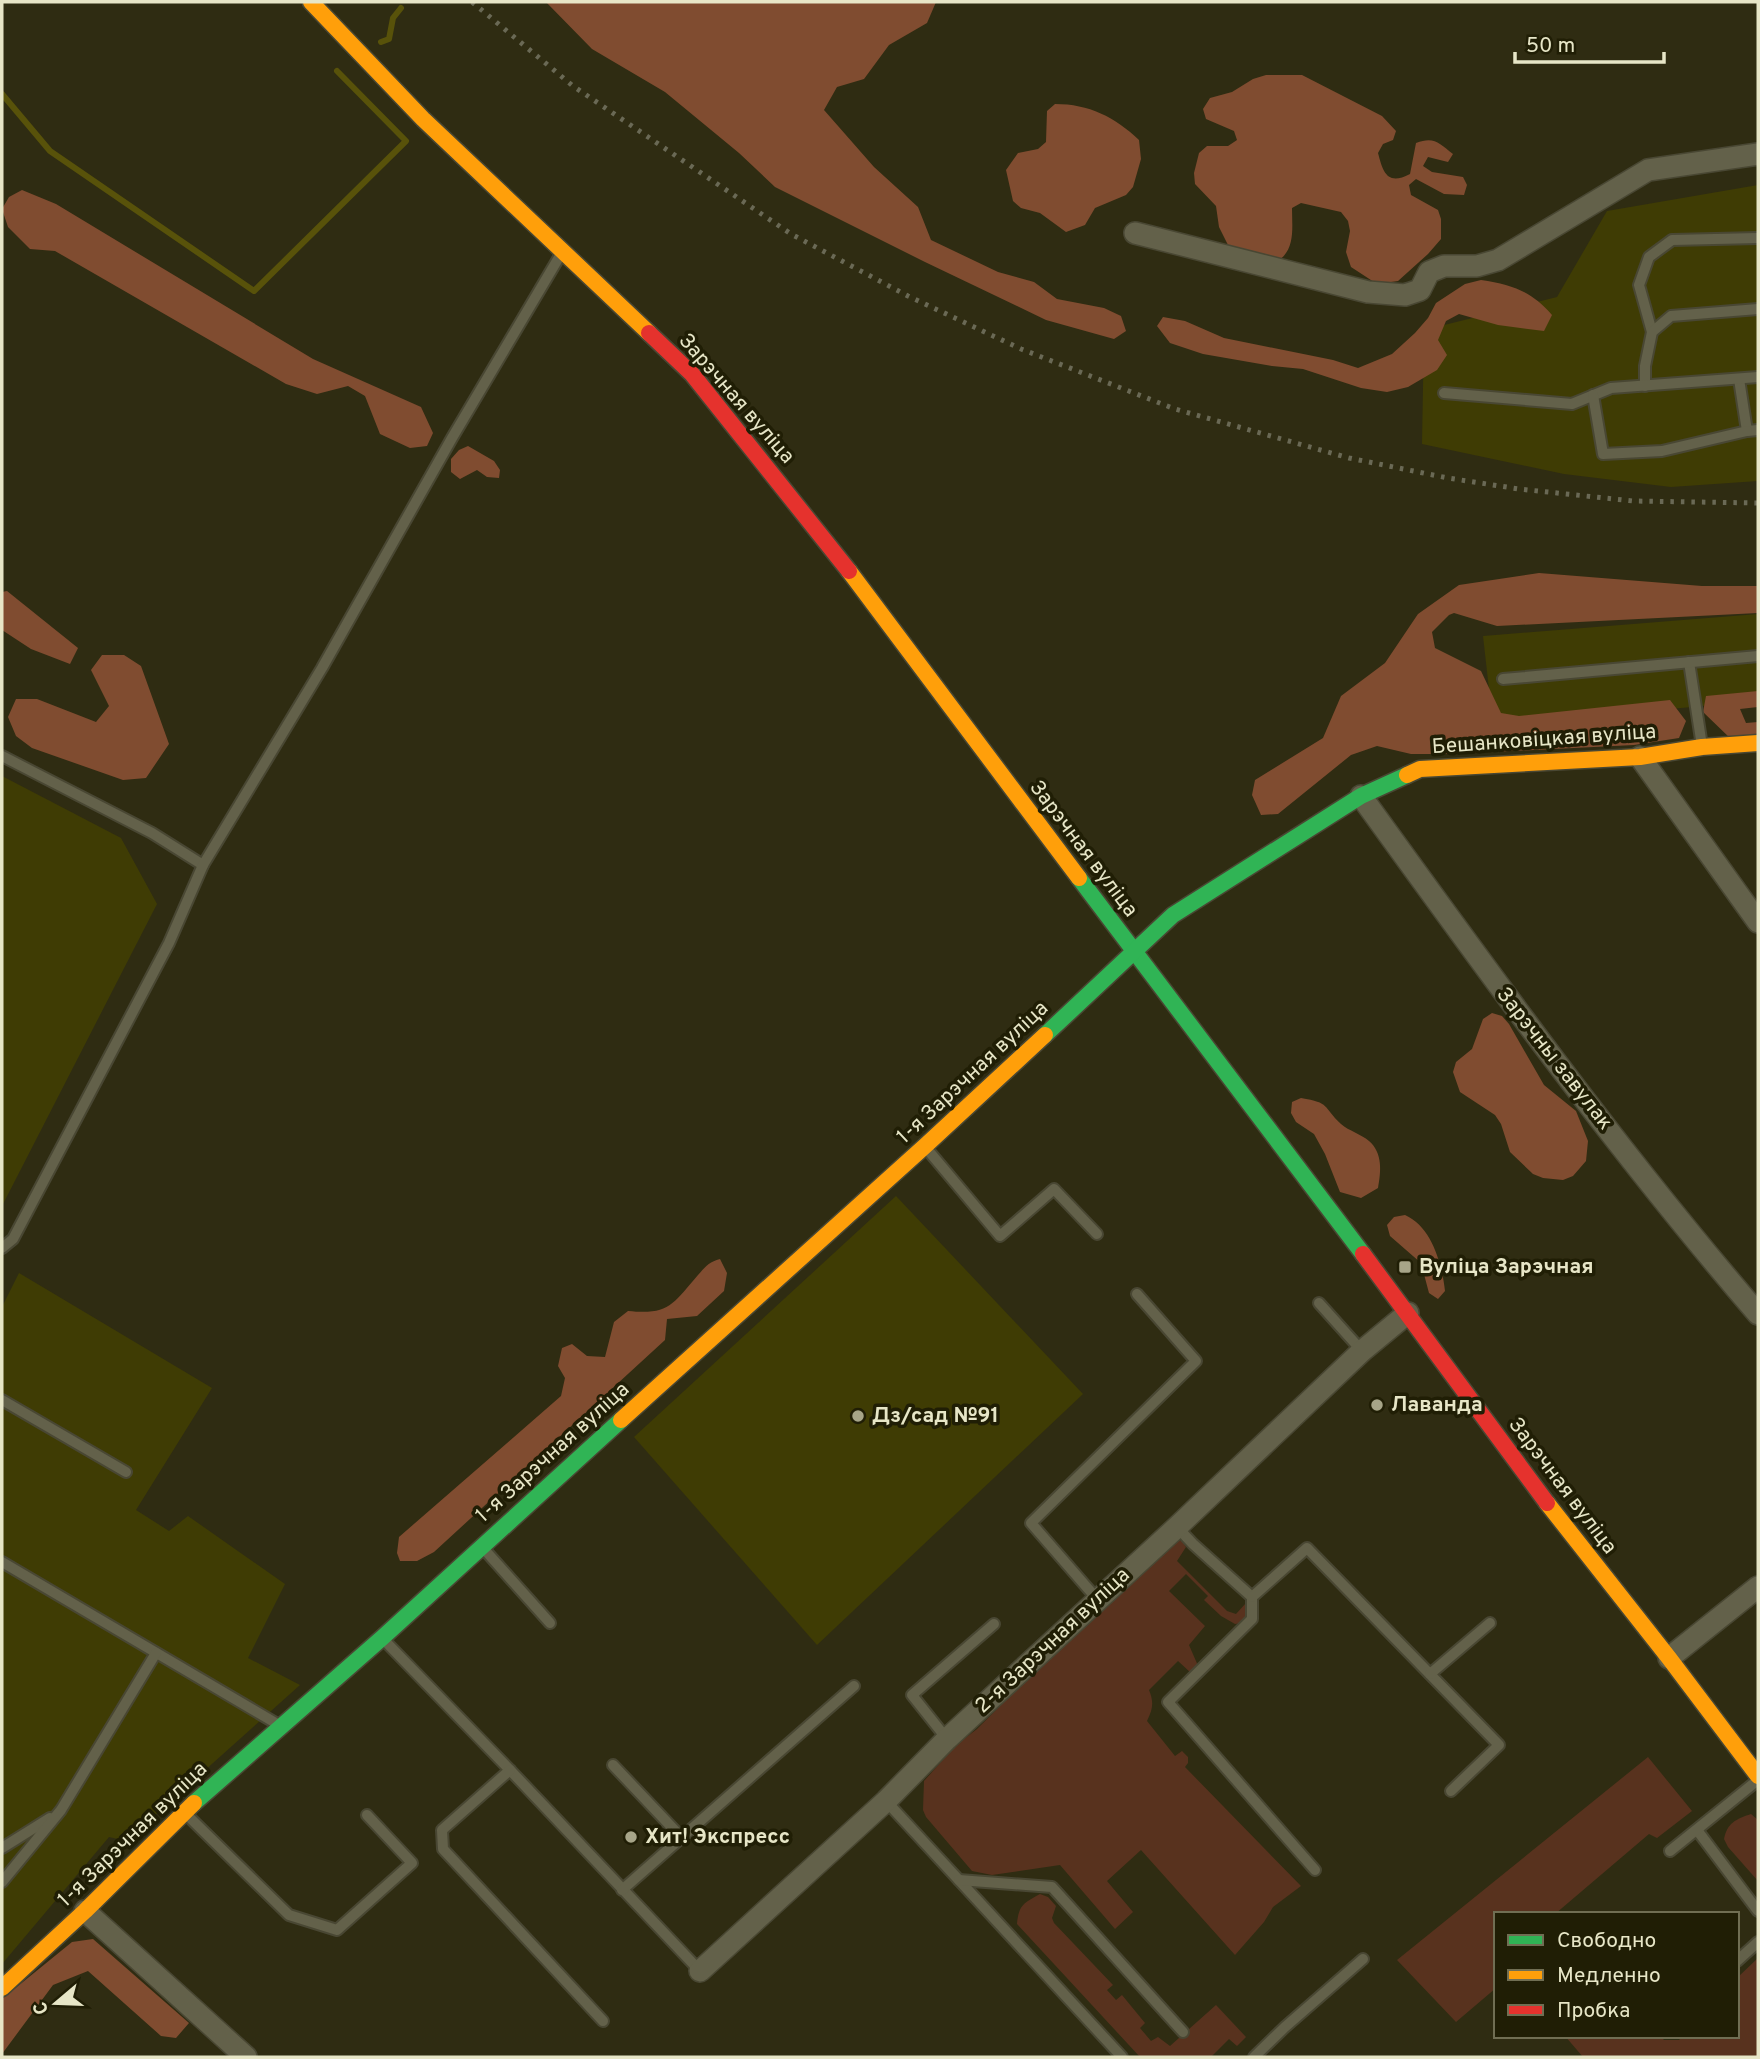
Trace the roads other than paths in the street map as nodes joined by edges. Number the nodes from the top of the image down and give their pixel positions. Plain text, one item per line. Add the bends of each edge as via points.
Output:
1 (311, 2) edge
2 (1758, 154) edge
3 (1135, 233) dead end
4 (1758, 238) edge
5 (563, 251) junction
6 (1758, 309) edge
7 (1652, 332) junction
8 (1758, 377) edge
9 (1739, 379) junction
10 (1645, 386) junction
11 (1444, 393) dead end
12 (1594, 395) junction
13 (1753, 430) edge
14 (1758, 656) edge
15 (1689, 662) junction
16 (1503, 679) dead end
17 (1758, 743) edge
18 (1702, 747) junction
19 (2, 756) edge
20 (1640, 757) junction
21 (1361, 796) junction
22 (203, 865) junction
23 (1758, 922) edge
24 (1134, 952) junction
25 (925, 1146) junction
26 (1097, 1234) dead end
27 (2, 1248) edge
28 (1137, 1294) dead end
29 (1320, 1303) dead end
30 (1408, 1312) junction
31 (1758, 1314) edge
32 (1362, 1351) junction
33 (2, 1400) edge
34 (126, 1472) dead end
35 (1177, 1527) junction
36 (481, 1546) junction
37 (2, 1562) edge
38 (1758, 1587) edge
39 (1252, 1597) junction
40 (1097, 1599) junction
41 (550, 1623) dead end
42 (1490, 1623) dead end
43 (994, 1624) dead end
44 (382, 1638) junction
45 (156, 1653) junction
46 (1669, 1658) junction
47 (1430, 1674) junction
48 (854, 1686) dead end
49 (282, 1727) junction
50 (947, 1740) junction
51 (613, 1765) dead end
52 (510, 1770) junction
53 (1758, 1778) edge
54 (1451, 1791) dead end
55 (886, 1801) junction
56 (61, 1810) junction
57 (184, 1812) junction
58 (368, 1815) dead end
59 (1697, 1830) junction
60 (682, 1838) junction
61 (2, 1848) edge
62 (1670, 1851) dead end
63 (1315, 1870) dead end
64 (960, 1880) junction
65 (2, 1882) edge
66 (622, 1890) junction
67 (1758, 1910) edge
68 (85, 1911) junction
69 (1758, 1942) edge
70 (1363, 1959) dead end
71 (1739, 1959) edge
72 (700, 1971) joint
73 (2, 1988) edge
74 (603, 2021) dead end
75 (1183, 2032) dead end
76 (246, 2057) edge
77 (1122, 2057) edge
78 (1254, 2057) edge

1 - 5 street, Зарэчная вуліца via 423,119
2 - 3 street via 1648,170 1498,260 1478,267 1444,266 1429,272 1420,290 1405,295 1368,292
4 - 7 lane via 1672,240 1649,257 1639,285
5 - 22 lane
5 - 24 street, Зарэчная вуліца via 692,374 825,538
6 - 7 lane via 1671,316
7 - 10 lane
8 - 9 lane
9 - 10 lane
9 - 13 lane
10 - 12 lane via 1611,388
11 - 12 lane via 1572,404
12 - 13 lane via 1603,454 1662,451
14 - 15 lane
15 - 16 lane
15 - 18 lane
17 - 18 street, Бешанковіцкая вуліца
18 - 20 street, Бешанковіцкая вуліца
19 - 22 lane via 152,833
20 - 21 street, Бешанковіцкая вуліца via 1420,769
20 - 23 street
21 - 24 street, Бешанковіцкая вуліца via 1173,915
21 - 31 street, Зарэчны завулак via 1603,1123
22 - 27 lane via 169,943 13,1239
24 - 25 street, 1-я Зарэчная вуліца
24 - 30 street, Зарэчная вуліца
25 - 26 lane via 1000,1236 1054,1189
25 - 36 street, 1-я Зарэчная вуліца
28 - 40 lane via 1196,1361 1031,1523
29 - 32 lane
30 - 32 street, 2-я Зарэчная вуліца
30 - 46 street, Зарэчная вуліца via 1551,1509
32 - 35 street, 2-я Зарэчная вуліца
33 - 34 lane
35 - 39 lane
35 - 40 street, 2-я Зарэчная вуліца
36 - 41 lane
36 - 44 street, 1-я Зарэчная вуліца
37 - 45 lane
38 - 46 street
39 - 47 lane via 1307,1548
39 - 63 lane via 1252,1619 1168,1702
40 - 50 street, 2-я Зарэчная вуліца
42 - 47 lane
43 - 50 lane via 912,1695
44 - 49 street, 1-я Зарэчная вуліца
44 - 52 lane
45 - 49 lane
45 - 56 lane
46 - 53 street, Зарэчная вуліца
47 - 54 lane via 1499,1745
48 - 60 lane
49 - 57 street, 1-я Зарэчная вуліца
50 - 55 street, 2-я Зарэчная вуліца
51 - 60 lane
52 - 66 lane
52 - 74 lane via 442,1830 443,1849
53 - 59 lane
55 - 64 lane
55 - 72 street, 2-я Зарэчная вуліца
56 - 61 lane
56 - 65 lane
57 - 58 lane via 289,1915 337,1930 412,1863
57 - 68 street, 1-я Зарэчная вуліца
59 - 62 lane
59 - 67 lane
60 - 66 lane
64 - 75 lane via 1052,1887
64 - 77 lane
66 - 72 lane
68 - 73 street, 1-я Зарэчная вуліца
68 - 76 street
69 - 71 lane
70 - 78 lane

